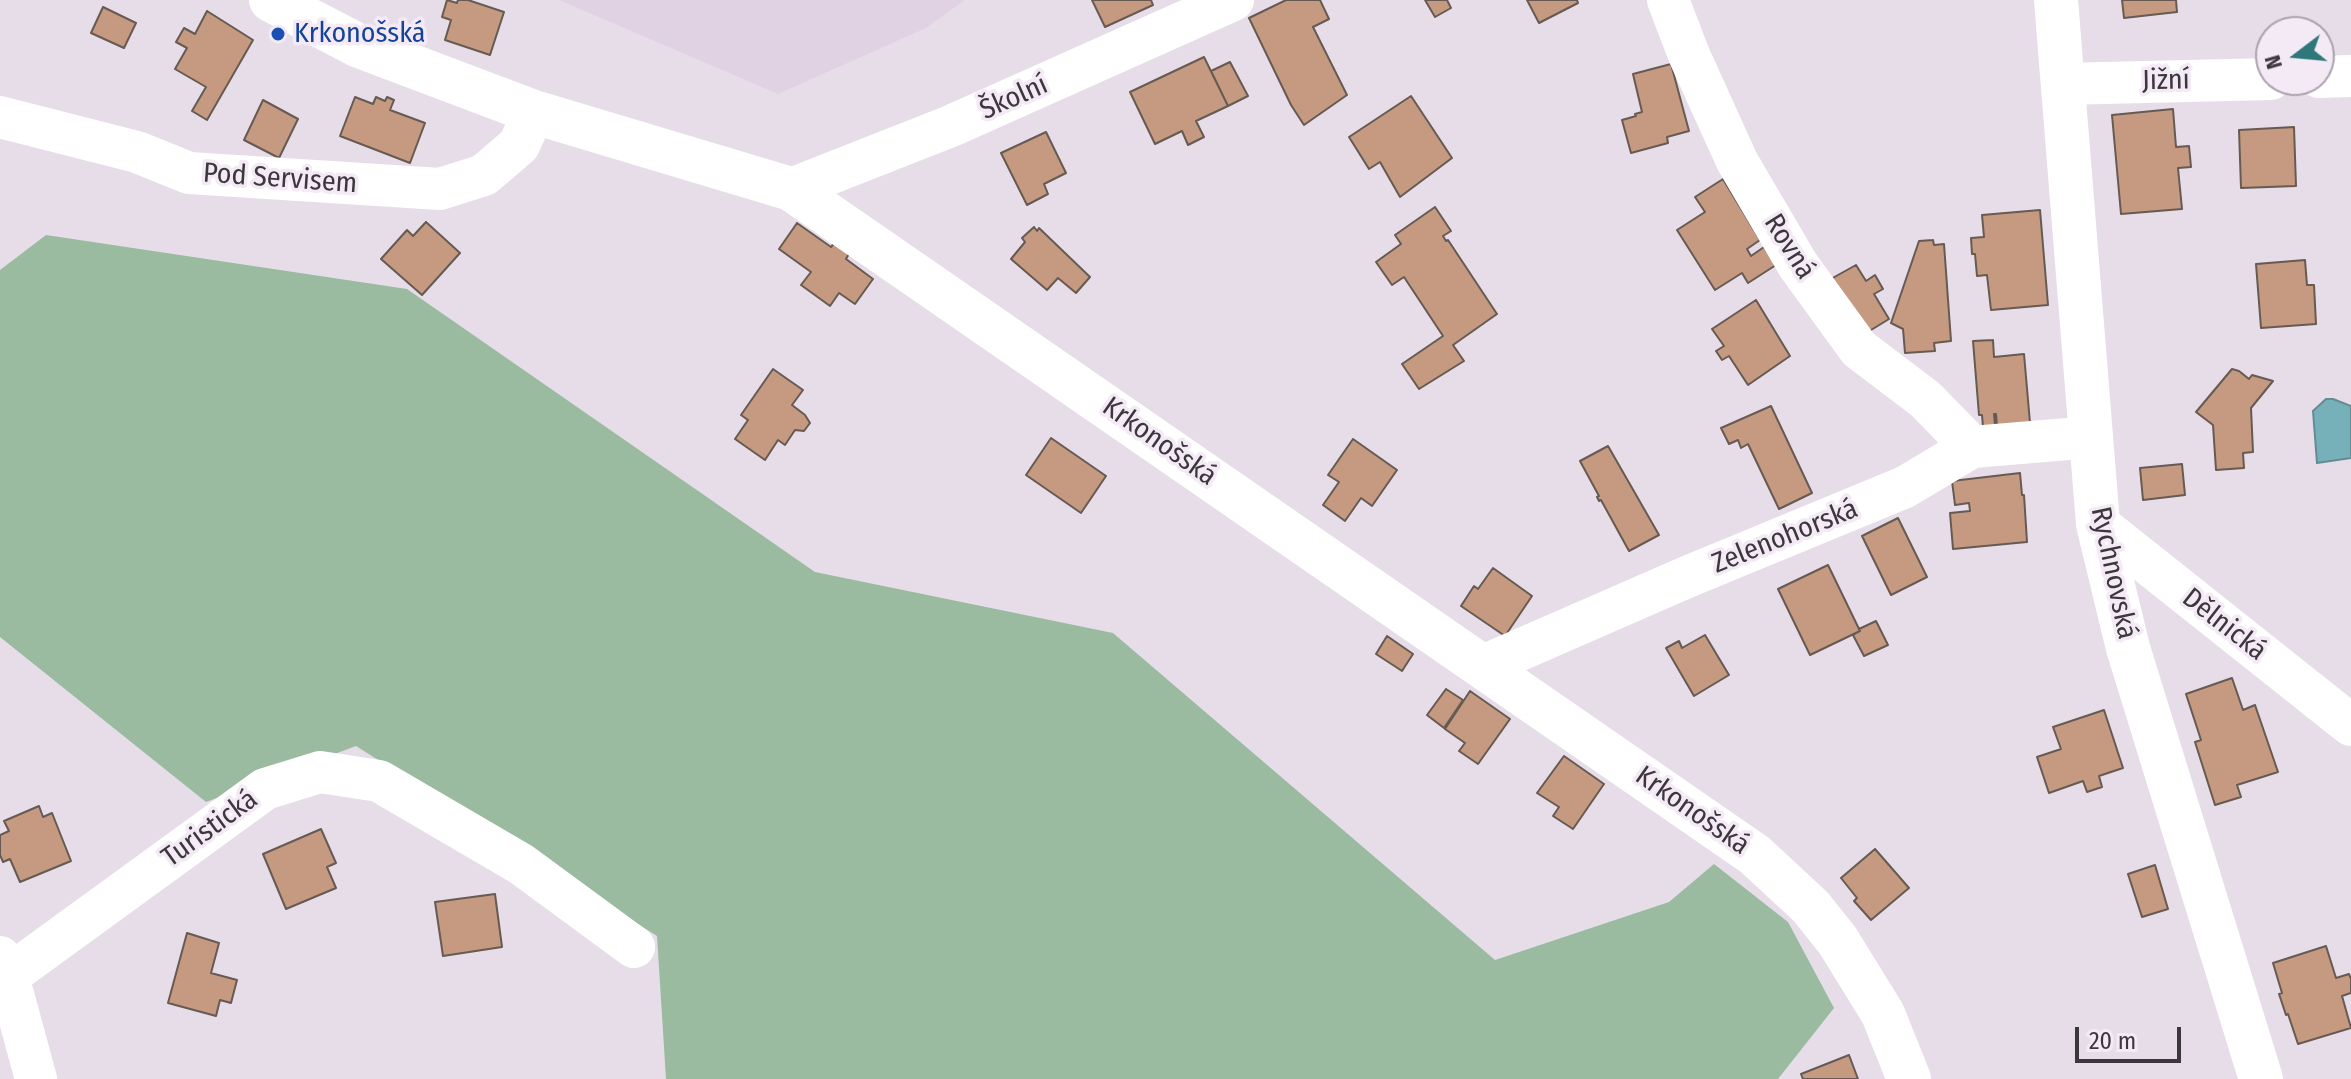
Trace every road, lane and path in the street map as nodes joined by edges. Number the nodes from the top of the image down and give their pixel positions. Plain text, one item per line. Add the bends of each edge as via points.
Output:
1 (271, 0) edge
2 (1233, 0) edge
3 (1668, 0) edge
4 (2056, 0) edge
5 (2255, 79) edge
6 (2062, 84) junction
7 (534, 112) junction
8 (0, 117) edge
9 (791, 189) junction
10 (2092, 437) junction
11 (1972, 447) junction
12 (2098, 524) junction
13 (1483, 666) junction
14 (2351, 725) edge
15 (634, 947) dead end
16 (3, 970) edge
17 (36, 1079) edge
18 (1909, 1079) edge
19 (2261, 1079) edge

1 - 7 street, Krkonošská via 359,46
2 - 9 street, Školní via 951,126
3 - 11 street, Rovná via 1737,161 1798,265 1859,349 1925,399
4 - 6 street, Rychnovská
5 - 6 street, Jižní
6 - 10 street, Rychnovská
7 - 8 street, Pod Servisem via 519,145 484,175 440,189 189,173 137,152
7 - 9 street, Krkonošská
9 - 13 street, Krkonošská
10 - 11 street, Zelenohorská
10 - 12 street, Rychnovská
11 - 13 street, Zelenohorská via 1905,487
12 - 14 street, Dělnická
12 - 19 street, Rychnovská via 2128,648
13 - 18 street, Krkonošská via 1784,880 1820,918 1862,977
15 - 16 street, Turistická via 521,864 379,781 320,772 265,789
16 - 17 street, Turistická

